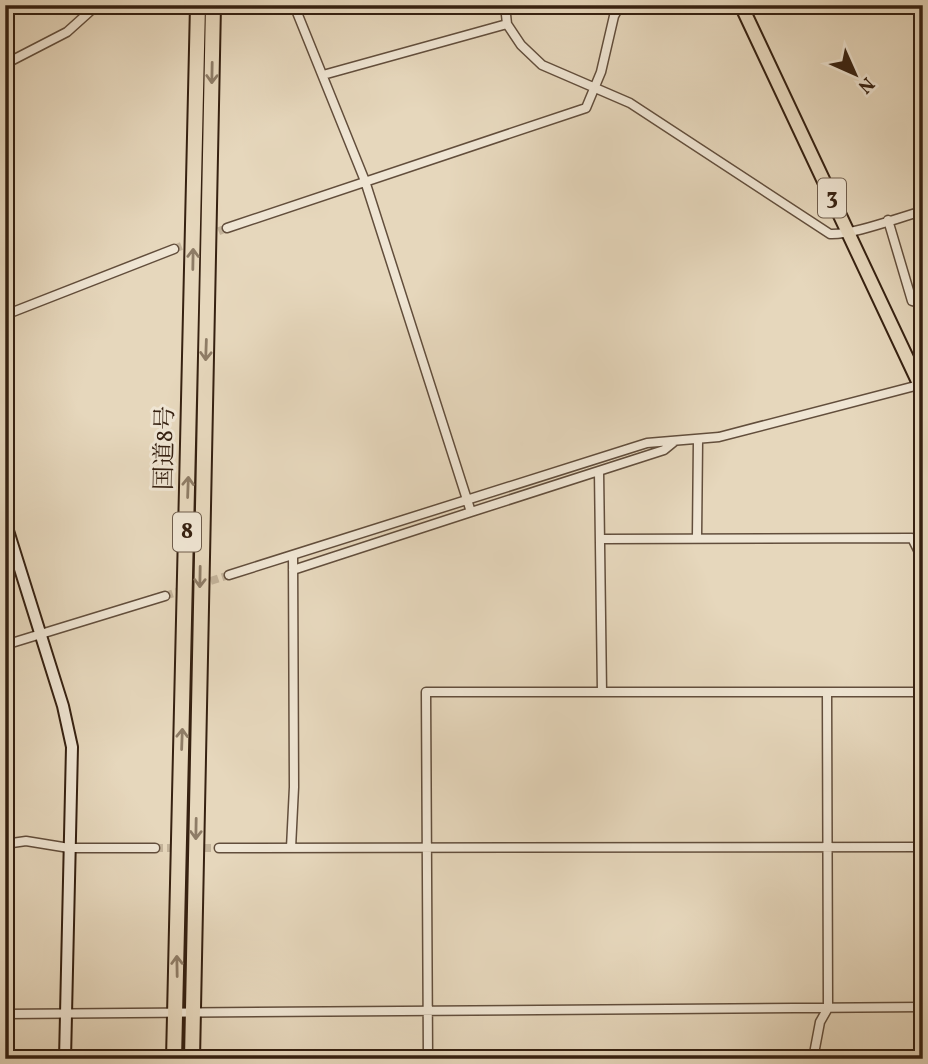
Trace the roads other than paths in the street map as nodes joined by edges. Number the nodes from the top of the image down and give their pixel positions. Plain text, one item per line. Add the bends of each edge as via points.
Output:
1 (97, 5) edge
2 (198, 5) edge
3 (213, 5) edge
4 (294, 5) edge
5 (505, 5) edge
6 (621, 5) edge
7 (741, 5) edge
8 (507, 24) junction
9 (5, 64) edge
10 (323, 75) junction
11 (596, 87) junction
12 (365, 181) junction
13 (923, 211) edge
14 (888, 220) junction
15 (227, 228) tunnel mouth
16 (849, 235) junction
17 (174, 249) tunnel mouth
18 (923, 304) edge
19 (5, 315) edge
20 (922, 387) edge
21 (675, 441) junction
22 (698, 441) junction
23 (600, 471) junction
24 (468, 500) junction
25 (471, 512) junction
26 (5, 521) edge
27 (697, 537) junction
28 (602, 539) junction
29 (293, 556) junction
30 (923, 560) edge
31 (293, 570) junction
32 (229, 575) tunnel mouth
33 (165, 596) tunnel mouth
34 (41, 634) junction
35 (5, 645) edge
36 (602, 692) junction
37 (827, 692) junction
38 (923, 692) edge
39 (5, 844) edge
40 (923, 847) edge
41 (69, 848) junction
42 (155, 848) tunnel mouth
43 (219, 848) tunnel mouth
44 (291, 848) junction
45 (426, 849) junction
46 (828, 849) junction
47 (923, 1007) edge
48 (828, 1008) junction
49 (175, 1011) junction
50 (192, 1012) junction
51 (428, 1012) junction
52 (66, 1013) junction
53 (5, 1014) edge
54 (65, 1059) edge
55 (174, 1059) edge
56 (192, 1059) edge
57 (428, 1059) edge
58 (813, 1059) edge

1 - 9 street via 67,32
49 -> 2 highway, 国道8号 / 8
3 -> 50 highway, 国道8号 / 8
4 - 10 street
5 - 8 street
6 - 11 street
7 - 16 main road, 3
8 - 10 street
8 - 11 street via 542,65
10 - 12 street
11 - 12 street via 586,108
11 - 16 street via 692,141 830,234
12 - 15 street
12 - 24 street
13 - 14 street
14 - 16 street
14 - 18 street via 912,301
16 - 20 main road, 3
17 - 19 street
20 - 22 street
21 - 22 street
21 - 23 street via 664,450
21 - 24 street via 647,443
22 - 27 street
23 - 25 street
23 - 28 street
24 - 25 street
24 - 29 street
25 - 31 street
26 - 34 street
27 - 28 street
27 - 30 street via 912,538
28 - 36 street
29 - 31 street
29 - 32 street
31 - 44 street
33 - 34 street
34 - 35 street
34 - 41 street via 72,747
36 - 37 street
36 - 45 street via 426,692
37 - 38 street
37 - 46 street
39 - 41 street via 26,841
40 - 46 street
41 - 42 street
41 - 52 street
43 - 44 street
44 - 45 street
45 - 46 street
45 - 51 street
46 - 48 street
47 - 48 street
48 - 51 street
48 - 58 street via 820,1022
49 - 50 street
49 - 52 street
49 - 55 highway, 国道8号 / 8
50 - 51 street
50 - 56 highway, 国道8号 / 8
51 - 57 street
52 - 53 street
52 - 54 street

